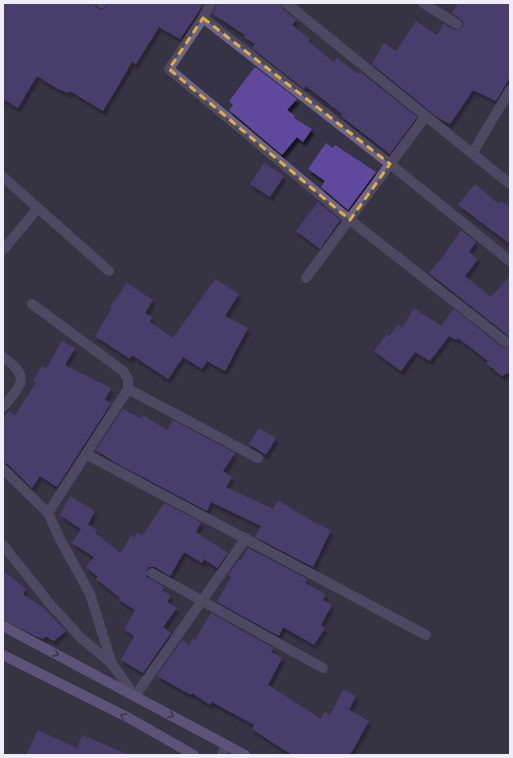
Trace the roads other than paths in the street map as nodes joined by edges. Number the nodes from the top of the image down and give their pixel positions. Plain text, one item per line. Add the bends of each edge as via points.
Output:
1 (211, 3) edge
2 (286, 3) edge
3 (423, 3) edge
4 (203, 18) junction
5 (457, 24) dead end
6 (510, 90) edge
7 (425, 116) junction
8 (472, 154) junction
9 (390, 164) junction
10 (3, 177) edge
11 (510, 184) edge
12 (38, 208) junction
13 (350, 220) junction
14 (3, 250) edge
15 (510, 261) edge
16 (109, 272) dead end
17 (306, 278) dead end
18 (32, 304) dead end
19 (506, 342) dead end
20 (3, 358) edge
21 (128, 389) junction
22 (3, 407) edge
23 (86, 454) junction
24 (258, 458) dead end
25 (3, 469) edge
26 (48, 513) junction
27 (246, 538) junction
28 (3, 545) edge
29 (152, 573) dead end
30 (202, 599) junction
31 (3, 626) edge
32 (426, 635) dead end
33 (3, 655) edge
34 (112, 664) junction
35 (323, 668) dead end
36 (135, 696) junction
37 (226, 745) junction
38 (194, 755) edge
39 (222, 755) edge
40 (245, 755) edge

1 - 4 street
2 - 7 street
3 - 5 street
4 - 9 street
4 - 13 street via 169,69
6 - 8 street
7 - 8 street
7 - 9 street
8 - 11 street
9 - 13 street
9 - 15 street
10 - 12 street
12 - 14 street
12 - 16 street
13 - 17 street
13 - 19 street
18 - 21 street via 124,371 128,379
20 - 22 street via 17,368 21,375 17,389
21 - 23 street
21 - 24 street
23 - 26 street
23 - 27 street
25 - 26 street
26 - 34 street via 90,594
27 - 30 street
27 - 32 street
28 - 34 street via 81,638
29 - 30 street
30 - 35 street
30 - 36 street
31 -> 36 main road
38 -> 33 main road via 129,718
34 - 36 street
36 -> 37 main road
37 - 39 street
37 - 40 main road

